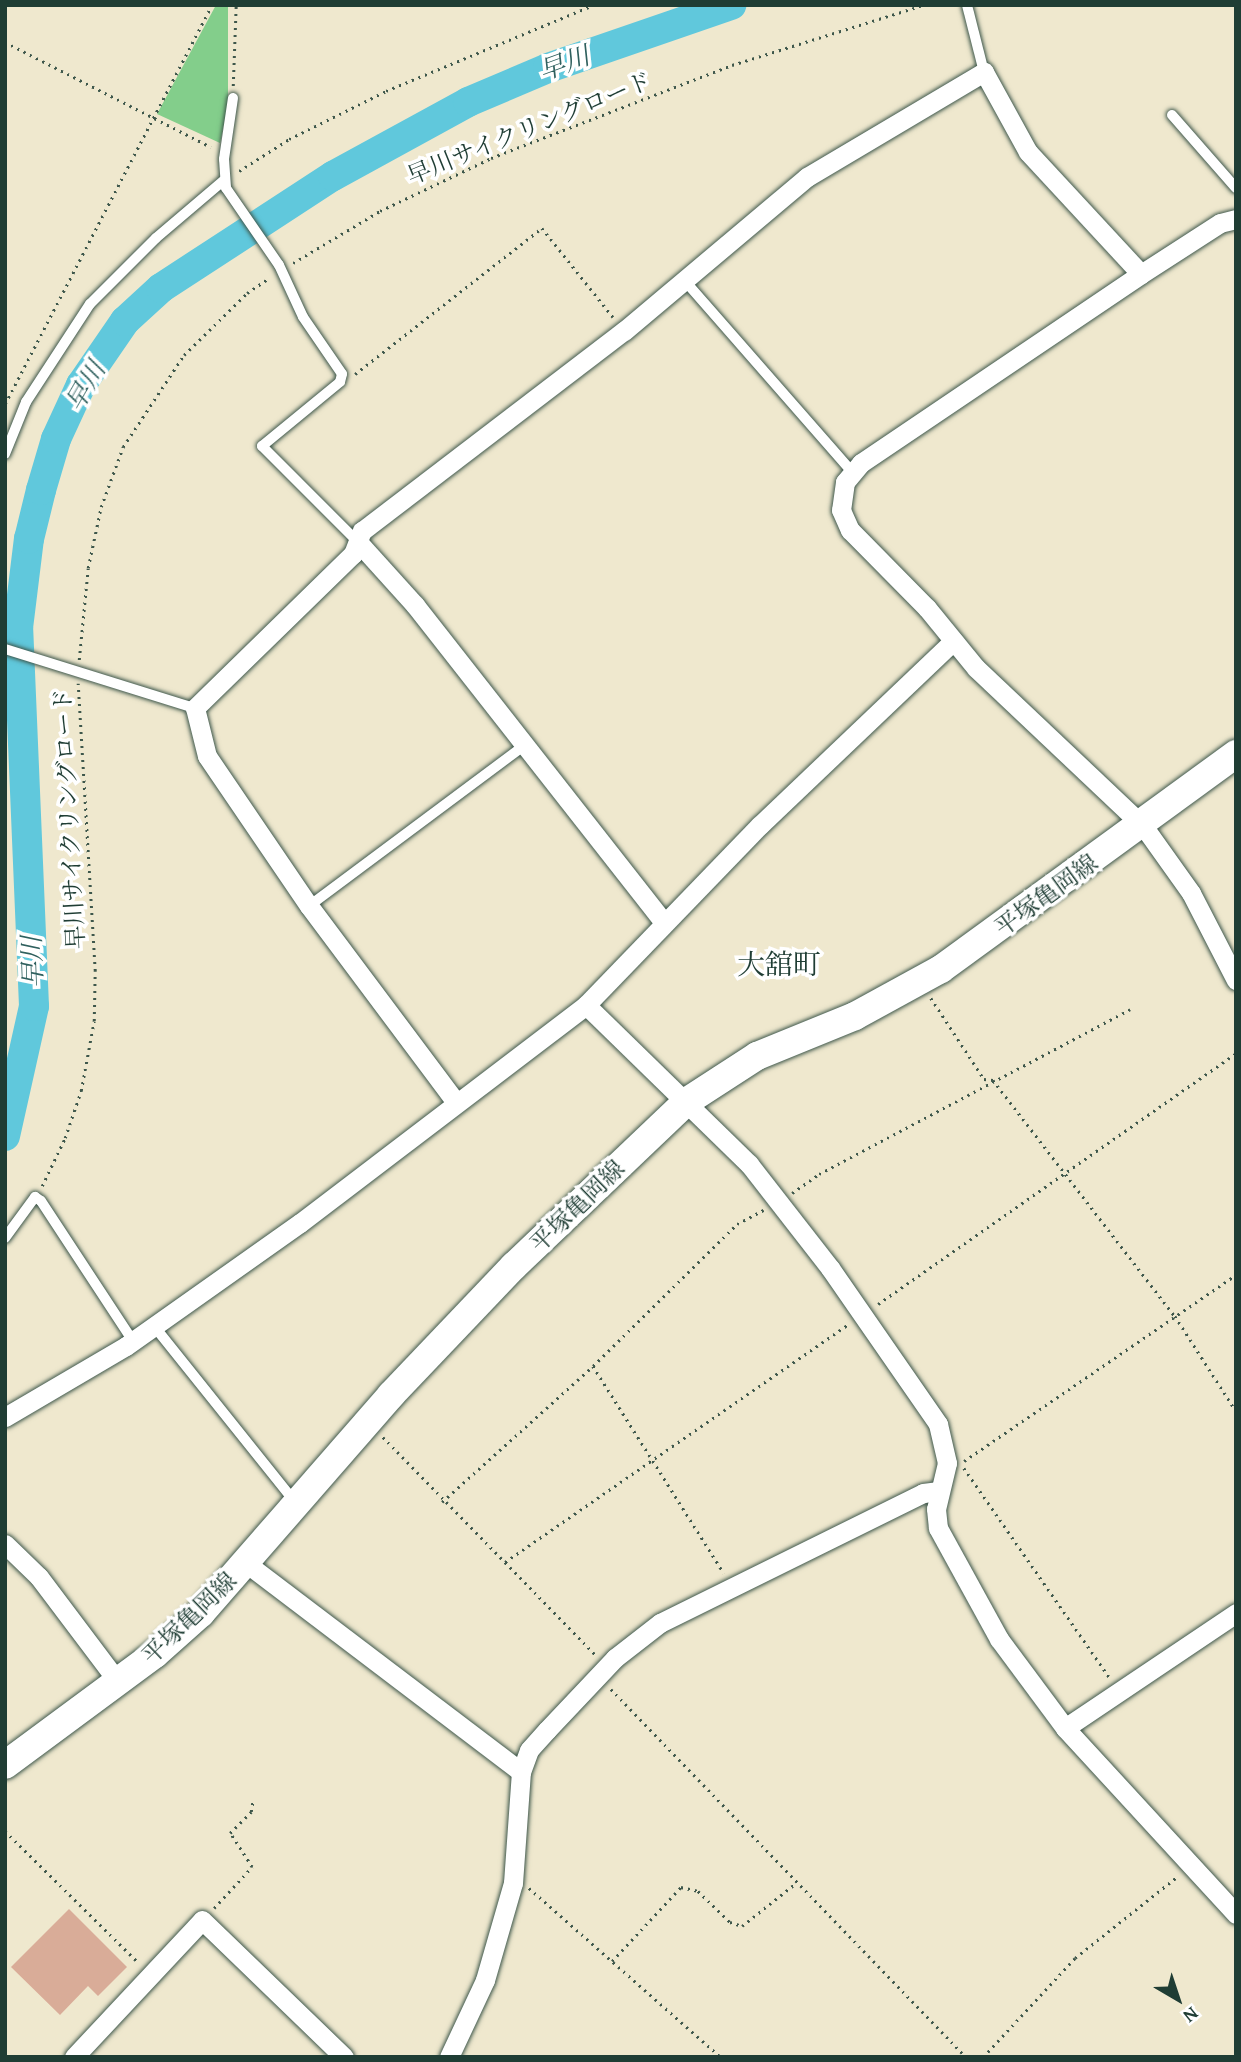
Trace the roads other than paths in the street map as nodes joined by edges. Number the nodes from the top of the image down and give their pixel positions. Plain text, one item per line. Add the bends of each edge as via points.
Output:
1 (967, 5) edge
2 (984, 72) junction
3 (233, 98) road end
4 (1172, 115) dead end
5 (224, 184) junction
6 (1236, 188) edge
7 (1236, 219) edge
8 (1141, 274) junction
9 (685, 281) junction
10 (5, 454) edge
11 (852, 472) junction
12 (358, 542) junction
13 (953, 641) junction
14 (5, 649) edge
15 (195, 708) junction
16 (524, 746) junction
17 (1236, 754) edge
18 (1142, 825) junction
19 (309, 906) junction
20 (664, 922) junction
21 (1236, 980) edge
22 (586, 1005) junction
23 (455, 1101) junction
24 (686, 1102) junction
25 (5, 1238) edge
26 (154, 1326) junction
27 (133, 1341) junction
28 (5, 1417) edge
29 (939, 1491) junction
30 (296, 1504) junction
31 (5, 1544) edge
32 (246, 1563) junction
33 (1236, 1613) edge
34 (118, 1682) junction
35 (1065, 1728) junction
36 (5, 1765) edge
37 (521, 1772) junction
38 (1236, 1914) edge
39 (74, 2057) edge
40 (344, 2057) edge
41 (449, 2057) edge

1 - 2 lane
2 - 8 street via 1028,152
2 - 9 street via 807,177
3 - 5 lane
4 - 6 lane
5 - 10 lane via 156,238 90,304 26,402
5 - 12 lane via 342,374 340,382 262,446
7 - 8 street via 1220,223
8 - 11 street
9 - 11 lane
9 - 12 street via 362,531
11 - 13 street via 841,495 841,510 850,530
12 - 15 street via 353,554
12 - 16 street via 415,604
13 - 18 street
13 - 20 street
14 - 15 lane
15 - 19 street via 208,756
16 - 19 lane
16 - 20 street
17 - 18 main road, 平塚亀岡線
18 - 21 street via 1191,893
18 - 24 main road, 平塚亀岡線 via 941,969 855,1016 757,1056
19 - 23 street
20 - 22 street
22 - 23 street
22 - 24 street
23 - 26 street via 300,1223
24 - 29 street via 781,1201 937,1423 954,1463
24 - 30 main road, 平塚亀岡線 via 514,1266
25 - 27 lane via 35,1197 47,1208
26 - 27 street
26 - 30 lane
27 - 28 street
29 - 35 street via 938,1528 946,1548 1020,1671
29 - 37 street via 923,1493 660,1623 603,1672 530,1750
30 - 32 main road, 平塚亀岡線
31 - 34 street via 40,1577
32 - 34 main road, 平塚亀岡線 via 186,1628
32 - 37 street
33 - 35 street
34 - 36 main road, 平塚亀岡線
35 - 38 street via 1188,1867
37 - 41 street via 513,1883 485,1980
39 - 40 street via 202,1920

